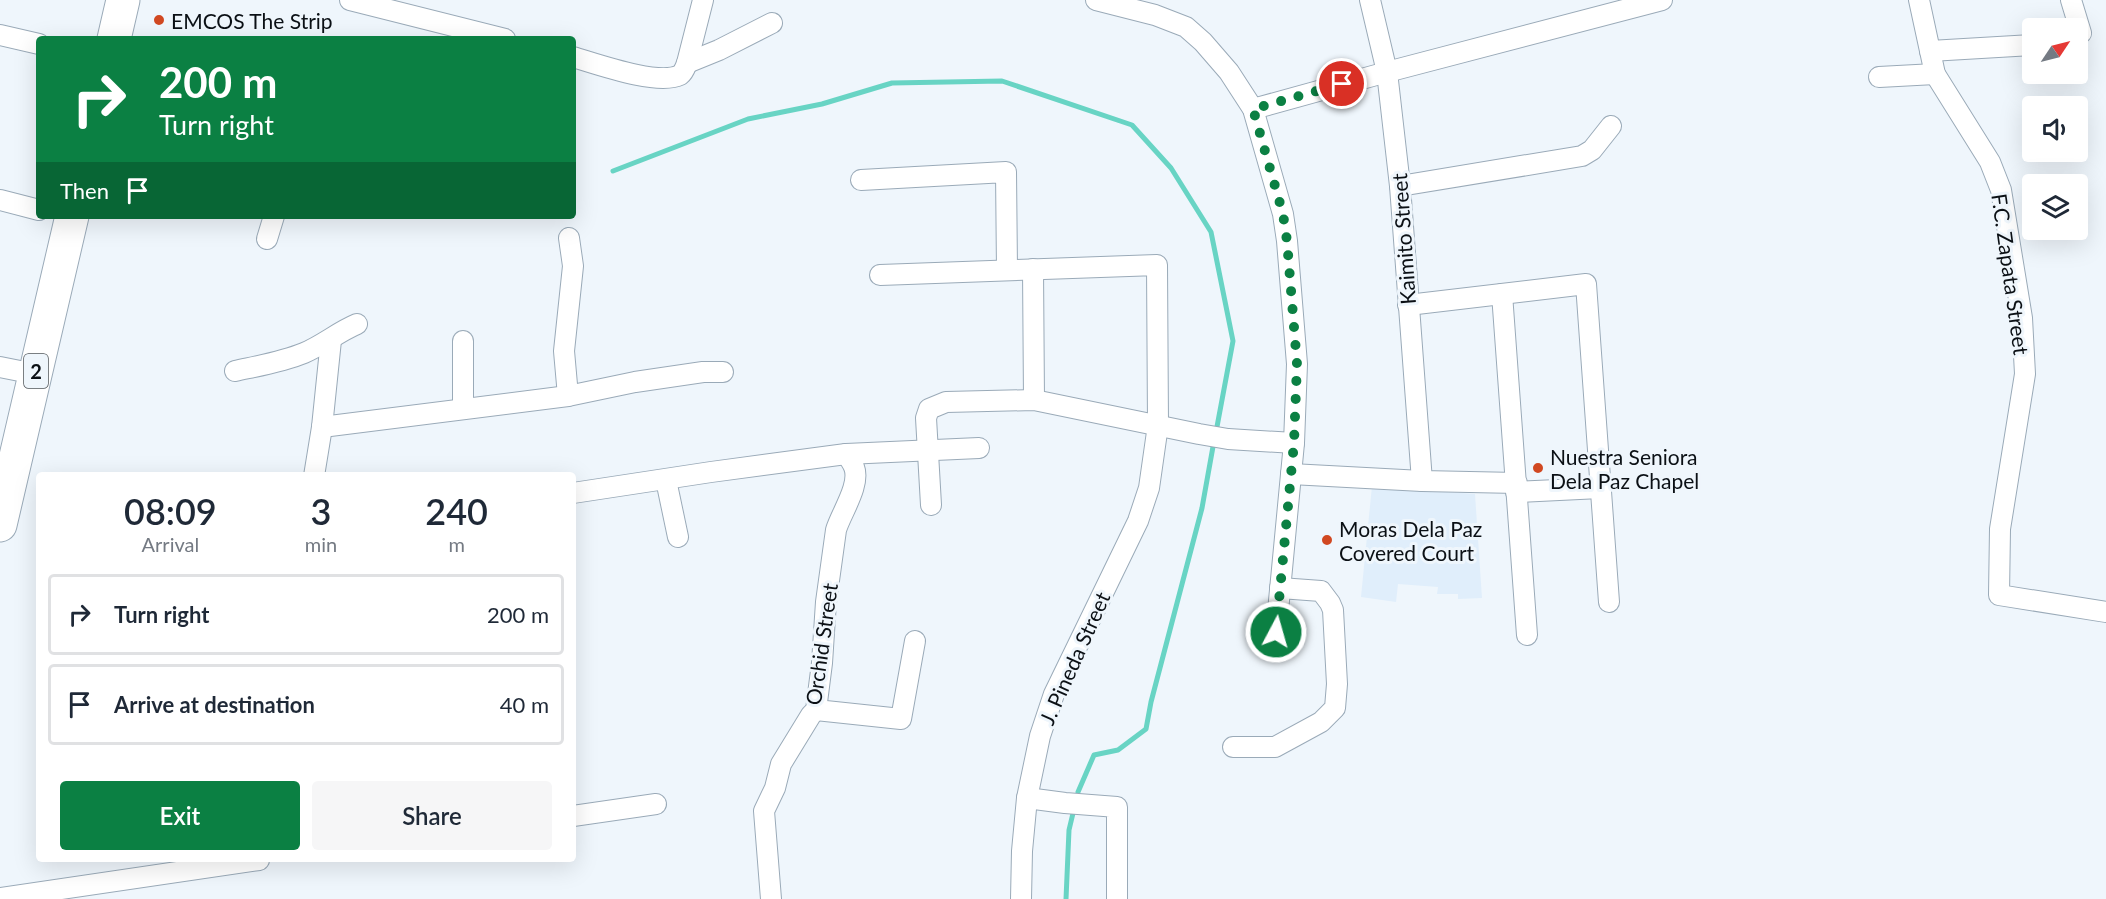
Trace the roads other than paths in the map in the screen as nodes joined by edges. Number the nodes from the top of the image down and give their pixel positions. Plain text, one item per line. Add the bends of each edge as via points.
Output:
1 (123, 0) edge
2 (350, 0) edge
3 (703, 0) edge
4 (1096, 0) edge
5 (1370, 0) edge
6 (1662, 0) edge
7 (1919, 0) edge
8 (2071, 0) edge
9 (2076, 18) edge
10 (772, 23) dead end
11 (441, 31) edge
12 (0, 34) edge
13 (115, 36) edge
14 (481, 36) edge
15 (36, 43) edge
16 (2022, 46) edge
17 (1930, 51) junction
18 (576, 58) edge
19 (687, 63) junction
20 (1387, 72) junction
21 (1935, 74) junction
22 (1879, 77) dead end
23 (1253, 109) junction
24 (1611, 126) dead end
25 (861, 180) dead end
26 (1400, 186) junction
27 (0, 200) edge
28 (36, 209) edge
29 (70, 219) edge
30 (273, 219) edge
31 (569, 238) dead end
32 (267, 239) dead end
33 (1033, 269) junction
34 (1007, 270) junction
35 (880, 275) dead end
36 (1502, 294) junction
37 (1408, 305) junction
38 (357, 324) dead end
39 (331, 340) junction
40 (463, 341) dead end
41 (0, 367) edge
42 (236, 371) dead end
43 (723, 372) dead end
44 (35, 374) junction
45 (568, 396) junction
46 (1034, 400) junction
47 (463, 409) junction
48 (1158, 425) junction
49 (322, 428) junction
50 (1294, 443) junction
51 (980, 448) dead end
52 (926, 449) junction
53 (846, 454) junction
54 (315, 472) edge
55 (1291, 474) junction
56 (666, 480) junction
57 (1422, 481) junction
58 (1517, 487) junction
59 (1600, 488) junction
60 (576, 493) edge
61 (931, 505) dead end
62 (0, 525) edge
63 (678, 537) dead end
64 (1280, 588) junction
65 (1609, 602) dead end
66 (2106, 612) edge
67 (1276, 632) dead end
68 (1527, 635) dead end
69 (915, 641) dead end
70 (816, 710) junction
71 (1233, 747) dead end
72 (1027, 798) junction
73 (656, 804) dead end
74 (576, 816) edge
75 (228, 862) edge
76 (212, 863) edge
77 (0, 897) edge
78 (771, 899) edge
79 (1021, 899) edge
80 (1117, 899) edge

1 - 13 highway
2 - 11 street
3 - 19 street
4 - 23 street via 1186,27 1228,72
5 - 20 street, Kaimito Street
6 - 20 street
7 - 17 street, F.C. Zapata Street
8 - 9 street
10 - 19 street
11 - 14 street
12 - 15 street
16 - 17 street
17 - 21 street, F.C. Zapata Street
18 - 19 street via 650,78 678,76
20 - 23 street
20 - 26 street, Kaimito Street
21 - 22 street
21 - 66 street, F.C. Zapata Street via 1990,162 2001,190 2022,318 2025,374 2000,529 1999,595
23 - 50 street via 1287,241 1297,364
24 - 26 street via 1592,150 1582,156
25 - 34 street via 1006,171
26 - 37 street, Kaimito Street
27 - 28 street
29 - 44 highway, 2
30 - 32 street
31 - 45 street via 573,266 564,351
33 - 34 street
33 - 46 street
33 - 48 street, J. Pineda Street via 1157,265
34 - 35 street
36 - 37 street
36 - 58 street
36 - 59 street via 1586,284
37 - 57 street, Kaimito Street
38 - 39 street
39 - 42 street via 303,353
39 - 49 street
40 - 47 street
41 - 44 street
43 - 45 street via 635,382
44 - 62 highway, 2
45 - 47 street
46 - 48 street
46 - 52 street via 946,402 929,409
47 - 49 street
48 - 50 street via 1228,439
48 - 72 street, J. Pineda Street via 1149,489 1138,520 1054,694
49 - 54 street
50 - 55 street
51 - 52 street
52 - 53 street
52 - 61 street
53 - 56 street
53 - 70 street, Orchid Street via 855,468 846,509 836,530
55 - 57 street
55 - 64 street
56 - 60 street
56 - 63 street
57 - 58 street
58 - 59 street
58 - 68 street
59 - 65 street
64 - 67 street
64 - 71 street via 1321,591 1330,603 1337,684 1335,708 1321,722 1275,747
69 - 70 street via 902,719
70 - 78 street, Orchid Street via 791,744 764,811
72 - 79 street, J. Pineda Street
72 - 80 street via 1118,807
73 - 74 street
75 - 76 street
76 - 77 street

